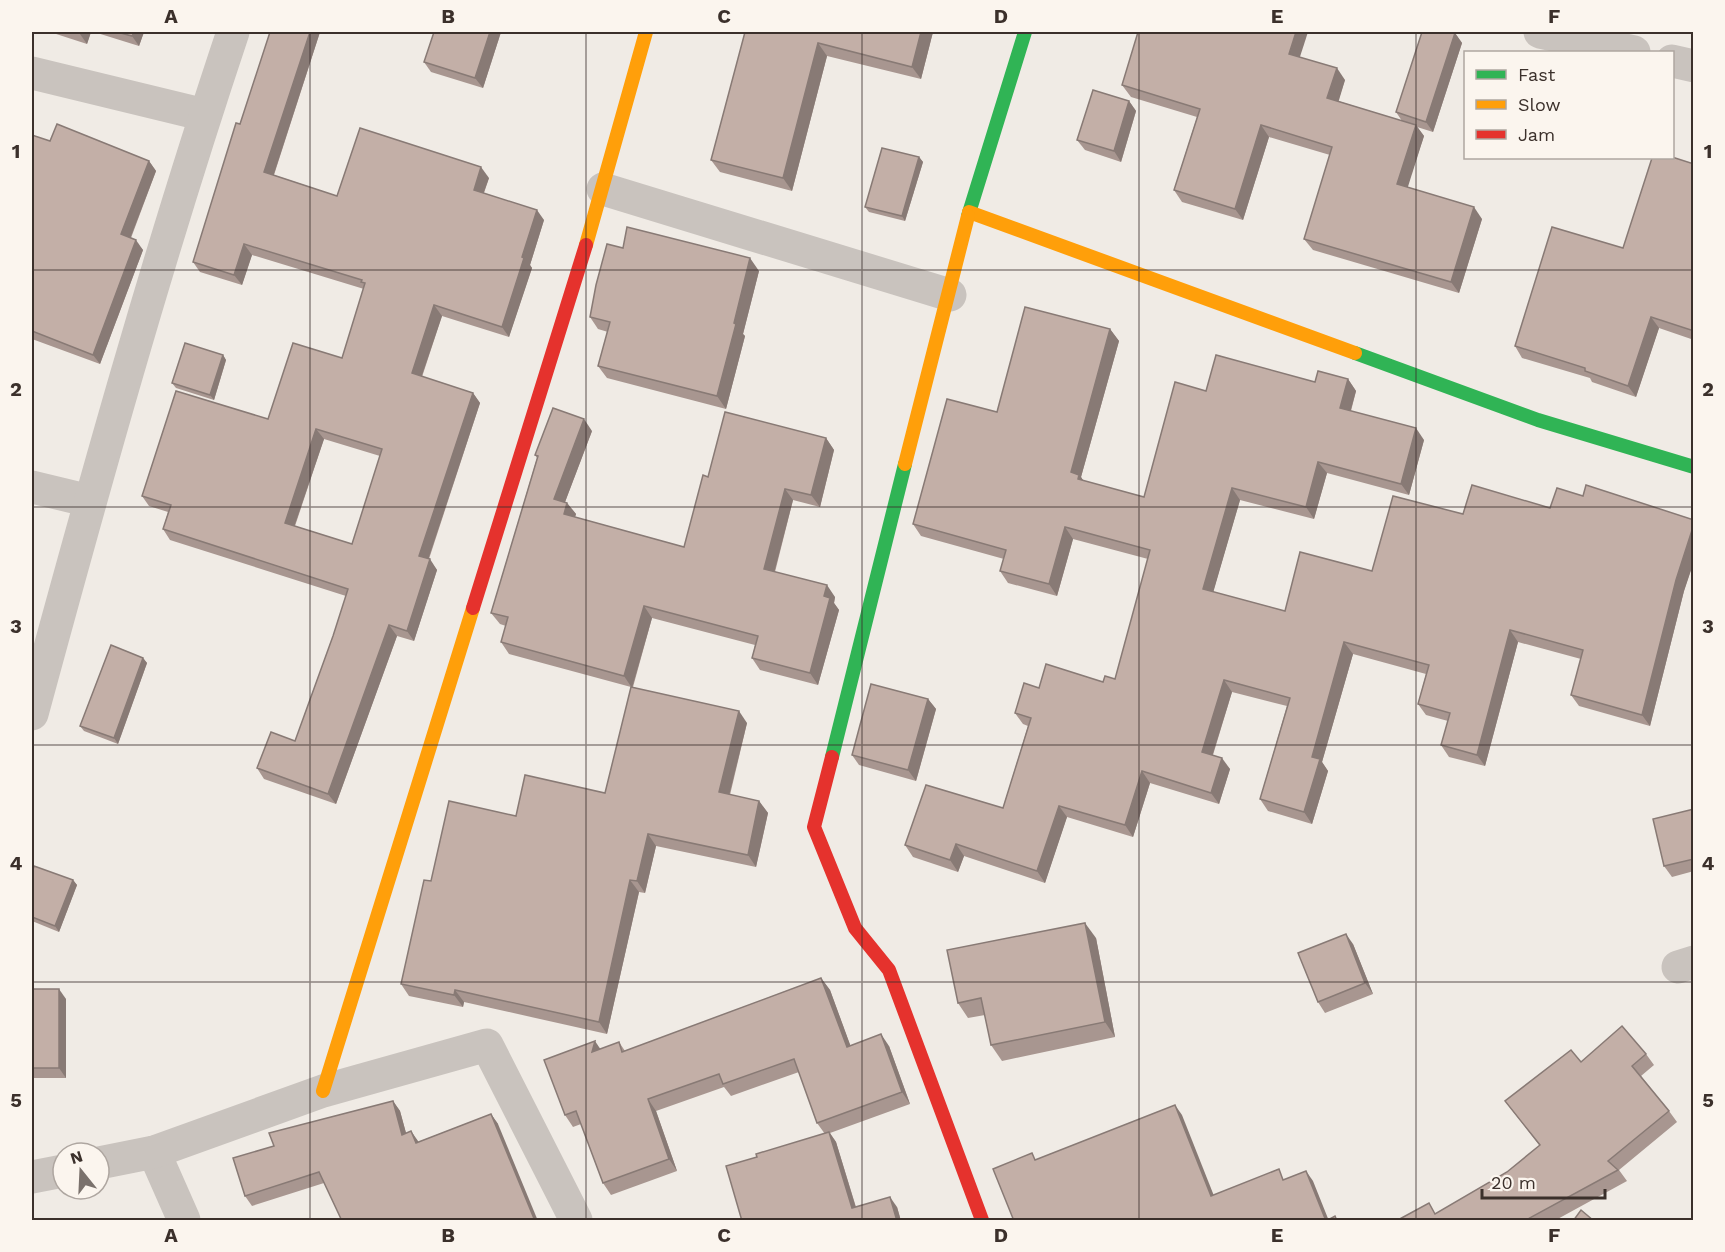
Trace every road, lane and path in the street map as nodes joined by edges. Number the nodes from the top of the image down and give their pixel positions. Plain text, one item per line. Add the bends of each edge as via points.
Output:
1 (233, 32) edge
2 (646, 32) edge
3 (1025, 32) edge
4 (1540, 32) edge
5 (1629, 51) edge
6 (1674, 61) edge
7 (1694, 66) edge
8 (32, 73) edge
9 (205, 116) junction
10 (603, 189) junction
11 (969, 212) junction
12 (950, 295) junction
13 (1694, 467) edge
14 (32, 487) edge
15 (90, 501) junction
16 (32, 714) edge
17 (323, 1090) junction
18 (154, 1152) junction
19 (111, 1161) edge
20 (51, 1173) edge
21 (32, 1177) edge
22 (184, 1221) edge
23 (576, 1221) edge
24 (982, 1221) edge

1 - 9 street
2 - 10 street
3 - 11 street
4 - 5 street
6 - 7 street
8 - 9 street
9 - 15 street
10 - 12 street
10 - 17 street
11 - 12 street
11 - 13 street via 1538,420
12 - 24 street via 814,827 855,928 890,970
14 - 15 street
15 - 16 street
17 - 18 street
17 - 23 street via 487,1045
18 - 19 street
18 - 22 street
20 - 21 street

